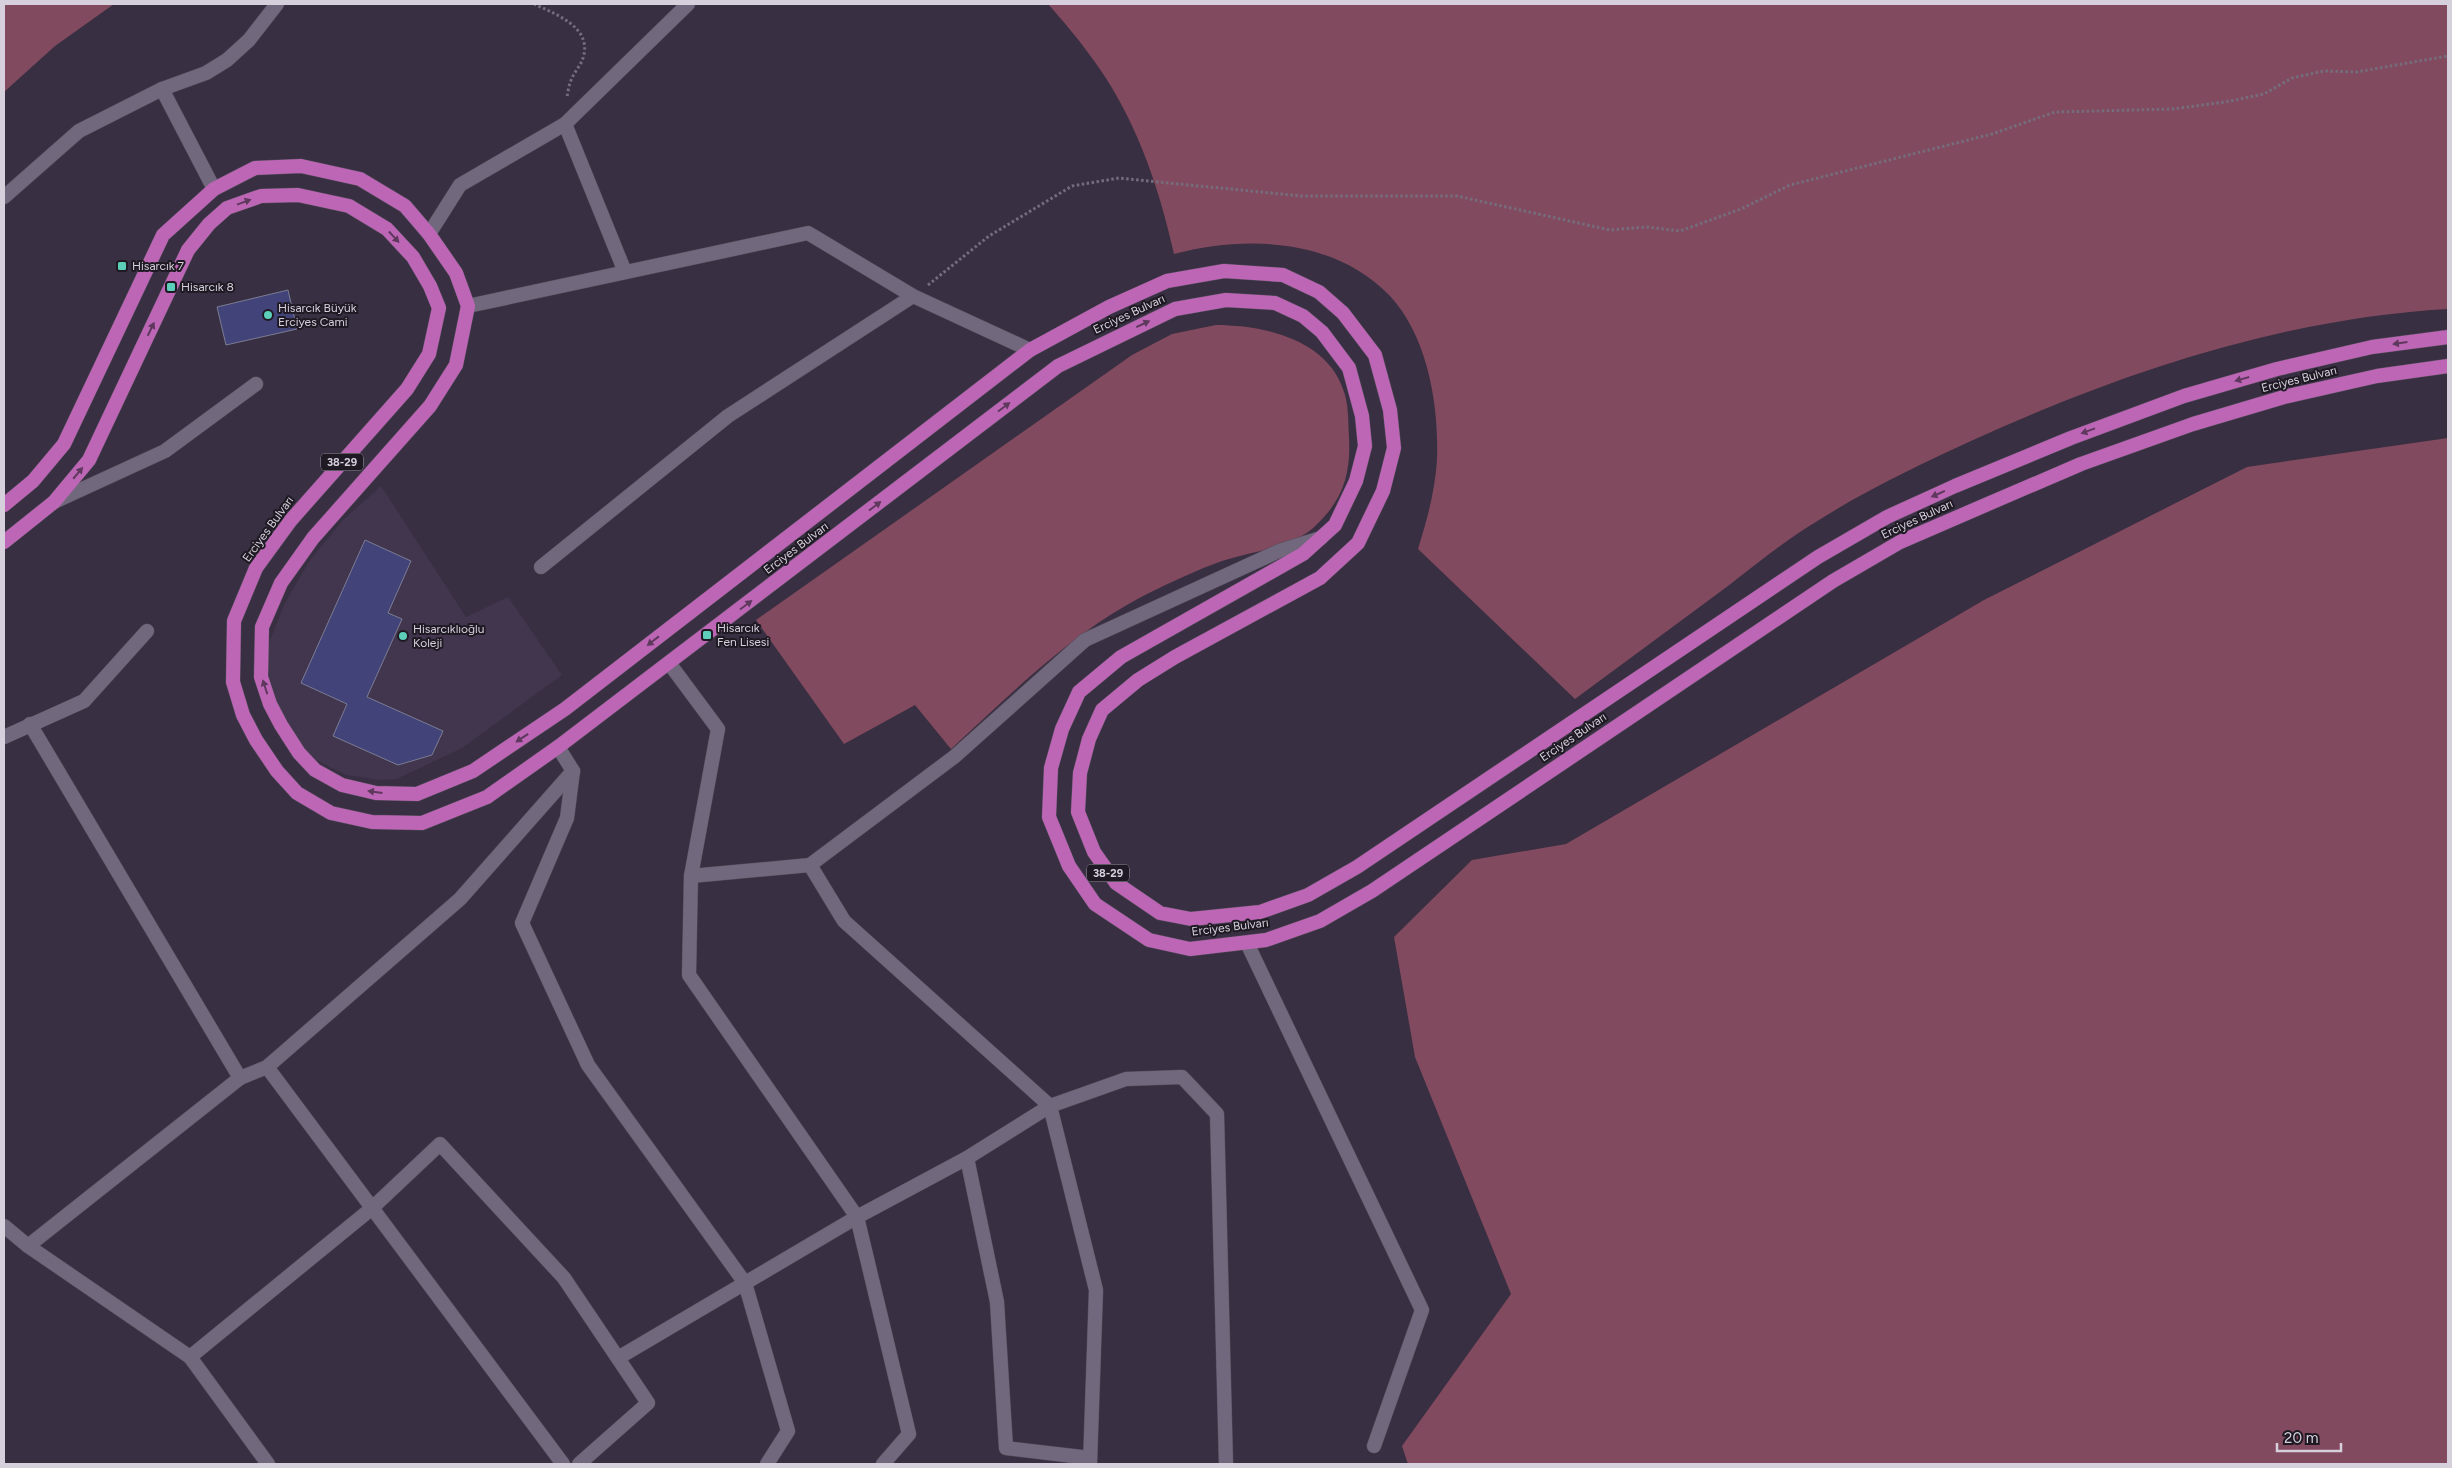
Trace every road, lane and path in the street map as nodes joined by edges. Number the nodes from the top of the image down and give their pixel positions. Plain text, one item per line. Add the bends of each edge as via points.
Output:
1 (277, 4) edge
2 (534, 4) edge
3 (688, 4) edge
4 (2448, 56) edge
5 (162, 89) junction
6 (566, 124) junction
7 (214, 189) junction
8 (4, 198) edge
9 (430, 234) junction
10 (625, 272) junction
11 (913, 296) junction
12 (468, 306) junction
13 (2448, 337) edge
14 (1030, 350) junction
15 (2448, 366) edge
16 (256, 384) dead end
17 (54, 502) junction
18 (4, 505) edge
19 (1321, 538) junction
20 (4, 542) edge
21 (541, 567) dead end
22 (147, 631) dead end
23 (670, 663) junction
24 (30, 724) junction
25 (4, 737) edge
26 (558, 747) junction
27 (572, 771) junction
28 (810, 865) junction
29 (691, 876) junction
30 (1247, 942) junction
31 (267, 1067) junction
32 (240, 1078) junction
33 (1050, 1106) junction
34 (967, 1158) junction
35 (371, 1209) junction
36 (857, 1216) junction
37 (4, 1226) edge
38 (28, 1246) junction
39 (745, 1283) junction
40 (190, 1357) junction
41 (618, 1358) junction
42 (1374, 1446) dead end
43 (1090, 1461) edge
44 (268, 1464) edge
45 (563, 1464) edge
46 (579, 1464) edge
47 (767, 1464) edge
48 (883, 1464) edge
49 (1226, 1464) edge

1 - 5 street via 249,40 227,60 206,73
2 - 6 path via 572,23 584,41 583,60 572,79 566,101
3 - 6 street
4 - 11 path via 2356,72 2324,71 2292,78 2264,94 2225,102 2129,111 2055,112 1992,134 1790,185 1741,209 1680,231 1646,227 1610,230 1457,196 1300,196 1118,178 1072,186 989,236
5 - 7 street
5 - 8 street via 78,131
6 - 9 street via 460,185
6 - 10 street
7 - 9 highway via 255,168 301,166 360,179 405,206
7 - 18 highway via 163,235 64,444 34,481
9 - 12 highway via 456,273
10 - 11 street via 808,233
10 - 12 street
11 - 14 street
11 - 21 street via 728,416
14 -> 12 highway, Erciyes Bulvarı / 38-29 via 565,709 481,766 417,794 376,794 342,785 315,770 299,753 270,704 261,677 262,627 281,583 313,538 430,406 456,365
13 -> 14 highway, Erciyes Bulvarı / 38-29 via 2372,347 2276,369 2184,396 2071,438 1887,517 1818,557 1357,867 1308,895 1260,912 1191,919 1160,912 1116,884 1094,852 1078,812 1080,772 1089,739 1102,710 1138,680 1320,578 1358,543 1383,491 1394,448 1390,410 1375,355 1343,312 1319,292 1283,275 1224,271 1166,281 1109,307
15 - 30 highway, Erciyes Bulvarı / 38-29 via 2377,376 2284,397 2193,424 2081,464 1900,542 1833,581 1372,891 1320,921 1266,940
16 - 17 street via 165,451
17 - 20 highway, Erciyes Bulvarı / 38-29
17 -> 26 highway, Erciyes Bulvarı / 38-29 via 89,460 188,250 208,224 228,208 261,196 298,195 349,206 387,229 413,257 439,308 429,354 407,389 291,520 256,568 234,620 232,682 243,715 277,771 297,793 331,813 372,822 422,823 487,797
23 -> 19 highway, Erciyes Bulvarı / 38-29 via 1058,366 1175,309 1226,300 1275,303 1303,316 1322,332 1349,368 1362,416 1365,446 1356,481 1335,525
19 - 28 street via 1279,551 1085,640 954,757
19 - 30 highway, Erciyes Bulvarı / 38-29 via 1303,554 1121,657 1079,692 1062,729 1051,768 1049,817 1069,866 1095,904 1148,940 1190,949
22 - 24 street via 84,701
23 - 26 highway, Erciyes Bulvarı / 38-29
23 - 29 street via 718,729
24 - 25 street
24 - 32 street
26 - 27 street
27 - 31 street via 460,898
27 - 39 street via 567,818 522,923 588,1065
28 - 29 street
28 - 33 street via 844,921
29 - 36 street via 689,975
30 - 42 street via 1422,1310
31 - 32 street
31 - 35 street
32 - 38 street
33 - 34 street
33 - 43 street via 1096,1290
33 - 49 street via 1126,1079 1182,1077 1217,1114
34 - 36 street
34 - 43 street via 997,1302 1006,1448
35 - 40 street
35 - 41 street via 440,1144 564,1278
35 - 45 street
36 - 39 street
36 - 48 street via 909,1434
37 - 38 street
38 - 40 street
39 - 41 street
39 - 47 street via 788,1430
40 - 44 street
41 - 46 street via 648,1403

